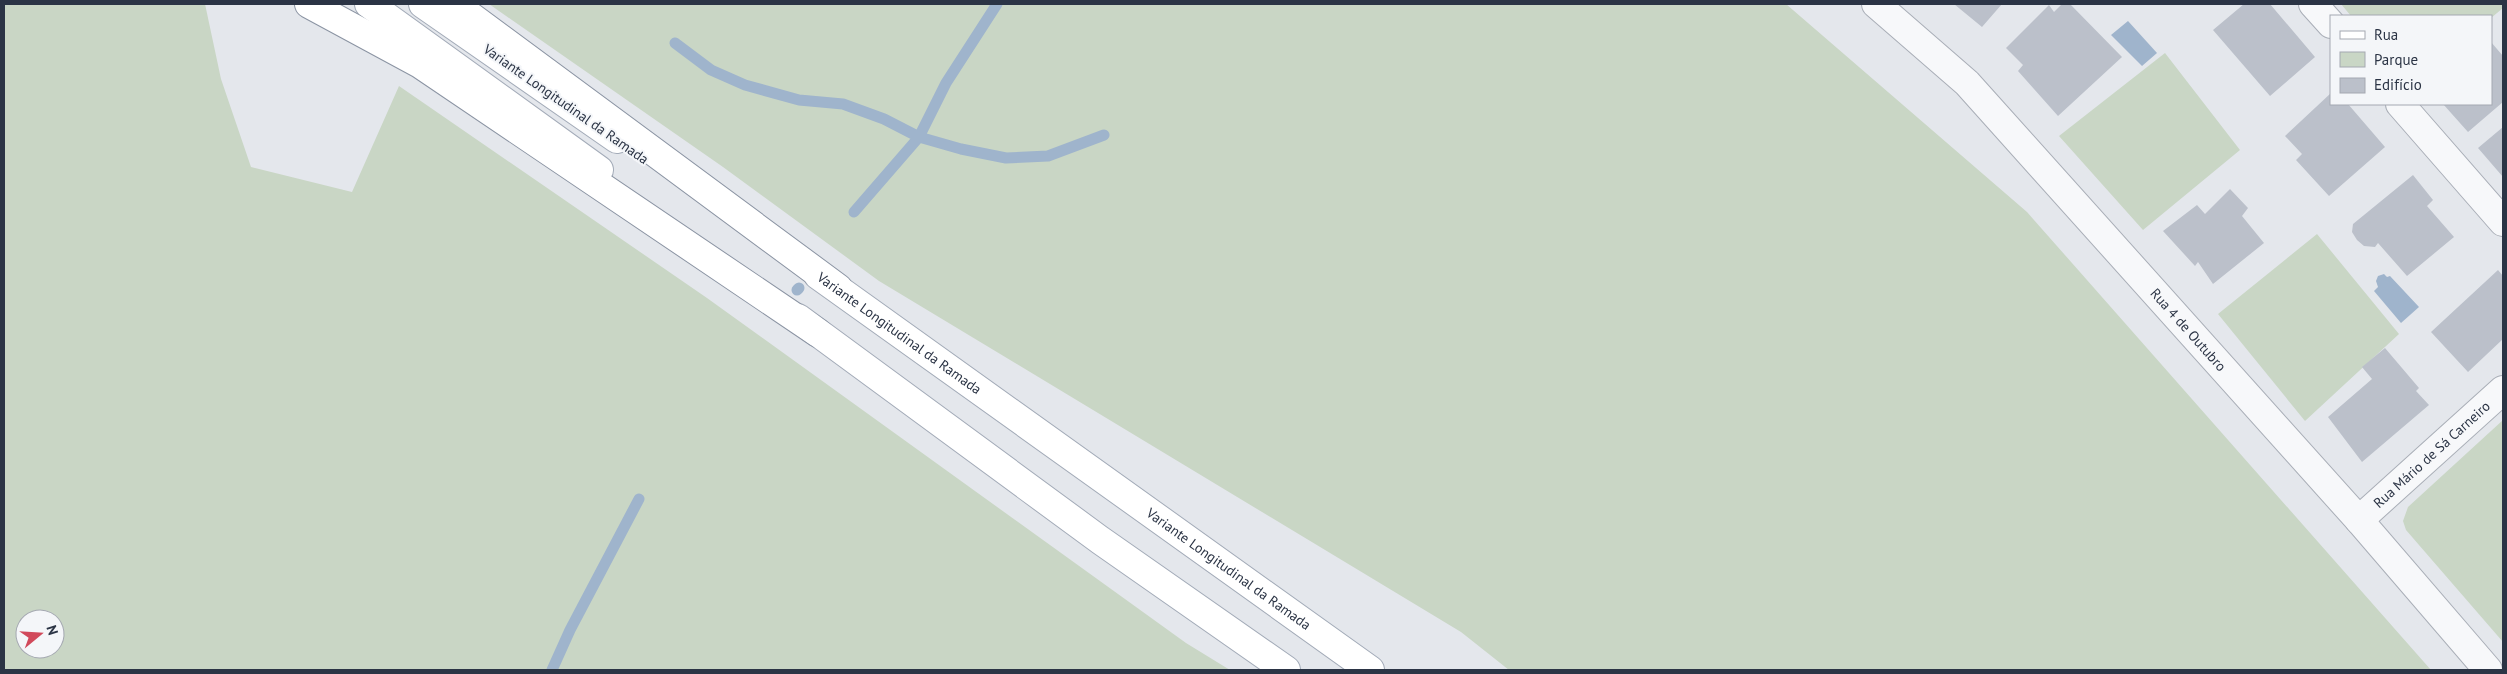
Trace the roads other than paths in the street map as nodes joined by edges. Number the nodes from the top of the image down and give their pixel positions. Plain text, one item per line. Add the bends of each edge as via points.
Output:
1 (309, 4) edge
2 (369, 4) edge
3 (423, 4) edge
4 (454, 4) edge
5 (1876, 4) edge
6 (2313, 4) edge
7 (2330, 23) edge
8 (2401, 105) edge
9 (2503, 222) edge
10 (838, 288) junction
11 (818, 333) junction
12 (2503, 390) edge
13 (2358, 520) junction
14 (1286, 670) edge
15 (1370, 670) edge
16 (2488, 670) edge

1 - 11 main road via 420,64
2 - 11 main road via 517,109
3 - 10 main road, Variante Longitudinal da Ramada via 542,89
4 - 10 main road
5 - 13 street, Rua 4 de Outubro via 1968,83
6 - 7 street
8 - 9 street
10 - 15 main road, Variante Longitudinal da Ramada
11 - 14 main road via 1100,540
12 - 13 street, Rua Mário de Sá Carneiro
13 - 16 street, Rua 4 de Outubro

